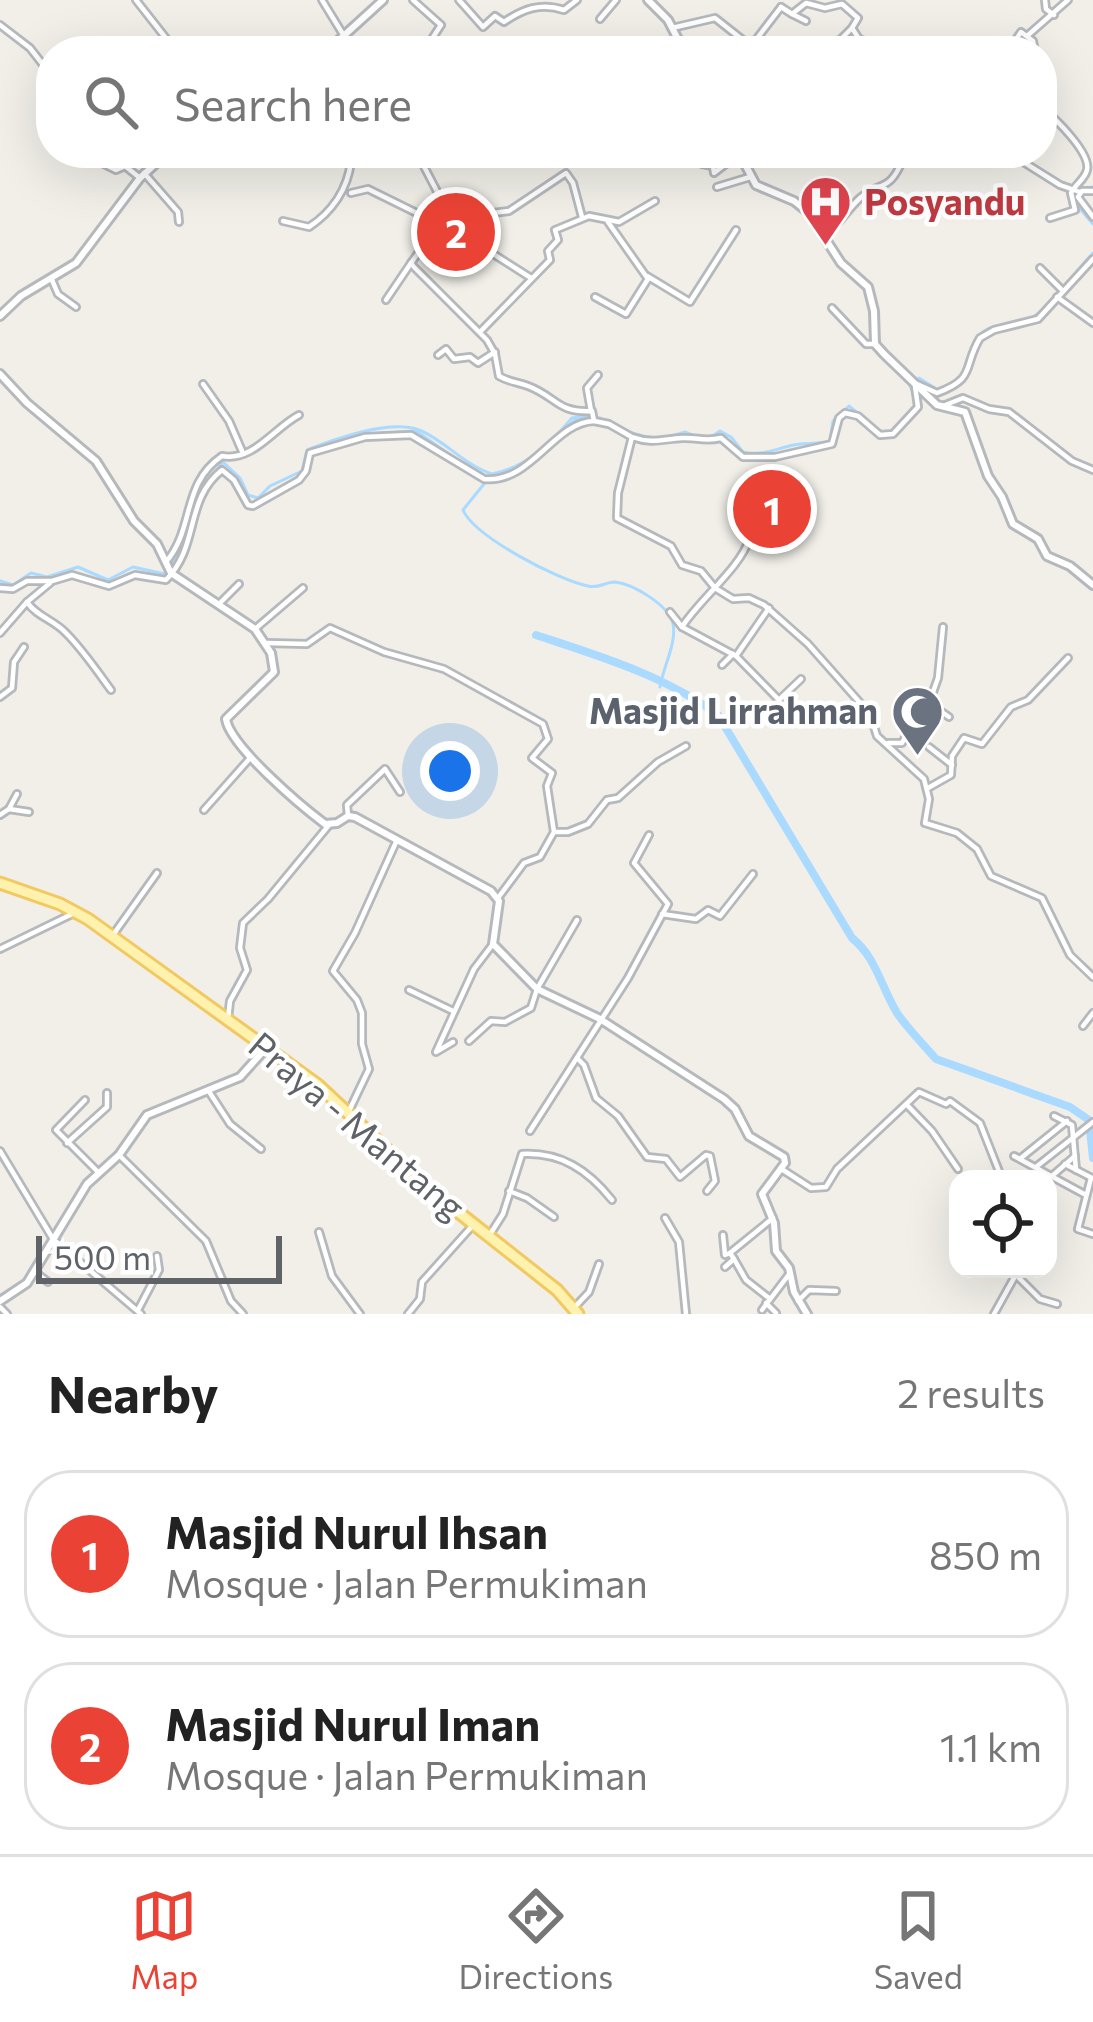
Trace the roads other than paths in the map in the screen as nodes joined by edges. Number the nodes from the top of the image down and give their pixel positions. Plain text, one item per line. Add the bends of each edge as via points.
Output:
1 (136, 0) edge
2 (322, 0) edge
3 (383, 0) edge
4 (412, 0) edge
5 (459, 0) edge
6 (578, 0) edge
7 (616, 0) edge
8 (649, 0) edge
9 (775, 0) edge
10 (1045, 0) edge
11 (1068, 0) edge
12 (781, 7) junction
13 (792, 14) junction
14 (1054, 15) junction
15 (600, 19) dead end
16 (806, 21) dead end
17 (0, 25) edge
18 (672, 28) junction
19 (852, 28) junction
20 (164, 36) edge
21 (340, 36) edge
22 (343, 36) edge
23 (435, 36) edge
24 (676, 36) edge
25 (738, 36) edge
26 (761, 36) edge
27 (844, 36) edge
28 (857, 36) edge
29 (1018, 36) edge
30 (1027, 36) joint
31 (36, 55) edge
32 (1057, 121) edge
33 (128, 168) edge
34 (151, 168) edge
35 (350, 168) edge
36 (426, 168) edge
37 (745, 168) edge
38 (898, 168) edge
39 (1033, 168) edge
40 (142, 176) junction
41 (750, 177) junction
42 (716, 187) dead end
43 (1077, 190) junction
44 (1093, 191) edge
45 (351, 193) dead end
46 (655, 201) dead end
47 (1093, 217) edge
48 (582, 218) junction
49 (1050, 218) dead end
50 (284, 221) dead end
51 (437, 221) junction
52 (179, 222) dead end
53 (608, 222) junction
54 (736, 230) dead end
55 (824, 236) junction
56 (487, 250) dead end
57 (1093, 259) edge
58 (411, 262) junction
59 (1040, 268) dead end
60 (647, 277) junction
61 (531, 278) junction
62 (52, 280) junction
63 (1060, 292) junction
64 (595, 297) dead end
65 (386, 300) dead end
66 (76, 307) dead end
67 (832, 308) dead end
68 (0, 316) edge
69 (1093, 323) edge
70 (480, 332) junction
71 (875, 344) junction
72 (495, 352) junction
73 (438, 355) dead end
74 (0, 374) edge
75 (598, 375) dead end
76 (915, 381) junction
77 (203, 384) dead end
78 (941, 407) junction
79 (298, 415) dead end
80 (593, 416) junction
81 (632, 437) junction
82 (244, 454) junction
83 (1093, 470) edge
84 (763, 509) dead end
85 (169, 569) junction
86 (52, 581) junction
87 (239, 584) dead end
88 (1093, 586) edge
89 (0, 588) edge
90 (303, 588) dead end
91 (716, 588) junction
92 (27, 602) junction
93 (219, 604) junction
94 (769, 608) junction
95 (670, 612) dead end
96 (682, 627) junction
97 (943, 627) dead end
98 (255, 629) junction
99 (0, 633) edge
100 (265, 644) junction
101 (25, 647) dead end
102 (734, 655) junction
103 (1068, 658) dead end
104 (722, 665) dead end
105 (801, 679) dead end
106 (111, 690) dead end
107 (0, 697) edge
108 (929, 703) junction
109 (949, 717) dead end
110 (888, 743) junction
111 (686, 746) dead end
112 (928, 747) dead end
113 (251, 757) junction
114 (952, 764) junction
115 (928, 788) junction
116 (400, 792) dead end
117 (17, 794) dead end
118 (9, 809) junction
119 (204, 810) dead end
120 (29, 812) dead end
121 (0, 814) edge
122 (348, 815) junction
123 (329, 825) junction
124 (554, 832) junction
125 (649, 835) dead end
126 (397, 840) junction
127 (157, 874) dead end
128 (753, 874) dead end
129 (0, 884) edge
130 (498, 898) junction
131 (78, 912) junction
132 (662, 914) junction
133 (577, 920) dead end
134 (113, 935) junction
135 (493, 944) junction
136 (0, 949) edge
137 (1093, 977) edge
138 (537, 989) junction
139 (409, 990) dead end
140 (453, 1011) junction
141 (1093, 1013) edge
142 (228, 1019) junction
143 (601, 1019) junction
144 (1088, 1026) edge
145 (469, 1041) dead end
146 (453, 1042) dead end
147 (267, 1046) junction
148 (577, 1058) junction
149 (208, 1090) junction
150 (107, 1093) dead end
151 (85, 1100) dead end
152 (908, 1106) junction
153 (348, 1113) junction
154 (1054, 1117) dead end
155 (1067, 1121) junction
156 (1093, 1122) edge
157 (530, 1132) dead end
158 (1073, 1138) junction
159 (67, 1143) junction
160 (261, 1149) dead end
161 (0, 1151) edge
162 (119, 1155) junction
163 (1075, 1156) junction
164 (1066, 1164) junction
165 (1036, 1167) junction
166 (781, 1169) junction
167 (958, 1169) dead end
168 (1076, 1169) junction
169 (998, 1170) edge
170 (1042, 1170) edge
171 (1057, 1171) edge
172 (98, 1172) junction
173 (1057, 1178) edge
174 (1092, 1178) edge
175 (509, 1191) junction
176 (707, 1191) dead end
177 (1086, 1195) junction
178 (612, 1200) dead end
179 (554, 1217) dead end
180 (664, 1217) dead end
181 (772, 1218) junction
182 (474, 1224) junction
183 (319, 1232) dead end
184 (1093, 1233) edge
185 (723, 1235) dead end
186 (489, 1236) junction
187 (53, 1239) junction
188 (157, 1256) dead end
189 (732, 1256) junction
190 (599, 1264) dead end
191 (725, 1267) dead end
192 (34, 1271) junction
193 (790, 1273) junction
194 (1015, 1278) edge
195 (1022, 1278) edge
196 (48, 1282) dead end
197 (836, 1291) dead end
198 (798, 1301) junction
199 (0, 1304) edge
200 (766, 1304) junction
201 (1058, 1304) dead end
202 (575, 1311) edge
203 (139, 1312) edge
204 (776, 1313) edge
205 (7, 1314) edge
206 (243, 1314) edge
207 (360, 1314) edge
208 (408, 1314) edge
209 (686, 1314) edge
210 (807, 1314) edge
211 (994, 1314) edge

1 - 20 street
2 - 21 street
3 - 22 street
4 - 23 street via 442,26
5 - 6 street via 483,27 495,16 503,22
7 - 15 street
8 - 18 street
9 - 12 street
10 - 14 street
11 - 14 street
12 - 13 street
12 - 26 street
13 - 16 street
13 - 19 street via 806,3 842,4 859,18
14 - 30 street
17 - 31 street
18 - 24 street
18 - 25 street via 715,18
19 - 27 street
19 - 28 street
29 - 30 street
32 - 43 street via 1088,161
33 - 40 street
34 - 40 street
35 - 50 street via 347,185 309,227
36 - 51 street via 442,197
37 - 41 street
38 - 55 street
39 - 43 street
40 - 52 street
40 - 62 street via 82,256
41 - 42 street
41 - 55 street via 803,207
43 - 44 street
43 - 47 street
43 - 49 street via 1075,210
45 - 51 street via 368,189
46 - 53 street
48 - 51 street via 566,173 509,211
48 - 53 street
48 - 61 street via 555,230 550,260
51 - 58 street
53 - 60 street
54 - 60 street via 692,301
55 - 71 street via 868,287
56 - 61 street
57 - 63 street
58 - 65 street
58 - 70 street
59 - 63 street
60 - 64 street via 626,314
61 - 70 street
62 - 66 street
62 - 68 street
63 - 69 street
63 - 76 street via 1037,319 982,335 961,382 938,393
67 - 71 street
70 - 72 street
71 - 76 street
72 - 73 street via 478,363 458,361 446,349
72 - 80 street via 505,380
74 - 85 street via 96,461
75 - 80 street via 587,388
76 - 78 street
76 - 81 street via 918,407 893,434 845,413 832,444 775,457 741,456 722,438
77 - 82 street
78 - 83 street via 957,398 1004,409
78 - 88 street via 962,409 972,422 1016,528
79 - 82 street
80 - 81 street
80 - 85 street via 495,480 411,435 365,437 310,453 298,480 253,506 230,475 218,472 194,510 192,537
81 - 91 street via 618,520 671,547 682,566
82 - 85 street via 214,460 189,500
84 - 91 street via 749,519 748,542
85 - 86 street via 160,582 135,575 109,586 75,575
85 - 93 street
86 - 89 street
86 - 92 street
87 - 93 street
90 - 98 street
91 - 94 street
91 - 96 street
92 - 99 street
92 - 106 street via 67,634
93 - 98 street
94 - 102 street
94 - 110 street
95 - 96 street
96 - 102 street
97 - 108 street
98 - 100 street
100 - 113 street via 274,672 226,719
100 - 124 street via 307,644 330,628 445,669 538,720 548,739 532,761 551,771
101 - 107 street via 12,688
102 - 104 street
102 - 105 street via 779,700
103 - 114 street via 1028,700 1011,706 982,744 964,738
108 - 109 street
108 - 110 street via 902,743
110 - 115 street
111 - 124 street via 607,800 588,824
112 - 114 street
113 - 119 street
113 - 123 street
114 - 115 street via 947,779
115 - 137 street via 925,823 957,832 992,876 1040,897 1070,955
116 - 122 street via 385,770 347,805
117 - 118 street
118 - 120 street
118 - 121 street
122 - 123 street
122 - 126 street
123 - 142 street via 243,923 247,970
124 - 130 street
125 - 132 street via 634,863 668,900
126 - 130 street
126 - 153 street via 333,971 362,1012 369,1069
127 - 134 street
128 - 132 street via 720,916
129 - 131 main road, Praya - Mantang
130 - 135 street
131 - 134 main road, Praya - Mantang
131 - 136 street
132 - 143 street
133 - 138 street
134 - 142 main road, Praya - Mantang
135 - 138 street
135 - 140 street
138 - 143 street
138 - 145 street via 531,1008 489,1022
139 - 140 street
140 - 146 street via 436,1052
141 - 144 street
142 - 147 main road, Praya - Mantang
143 - 148 street
143 - 166 street via 730,1104 749,1136 784,1157
147 - 149 street via 247,1073
147 - 153 main road, Praya - Mantang
148 - 157 street
148 - 176 street via 596,1098 647,1157 667,1159 680,1178 710,1156 715,1181
149 - 160 street via 230,1124
149 - 162 street via 148,1114
150 - 159 street via 108,1106
151 - 159 street via 56,1130
152 - 166 street via 826,1187 811,1188
152 - 167 street
152 - 169 street via 919,1092 962,1107 980,1123
153 - 182 main road, Praya - Mantang
154 - 155 street
155 - 158 street
155 - 165 street via 1018,1157
156 - 158 street
158 - 163 street
158 - 165 street
159 - 172 street
161 - 187 street
162 - 172 street
162 - 206 street via 206,1241
163 - 164 street
163 - 168 street
164 - 168 street
164 - 171 street
165 - 170 street
166 - 181 street via 762,1194
168 - 174 street
172 - 187 street
173 - 177 street
174 - 177 street
175 - 178 street via 520,1155 550,1154 590,1174
175 - 179 street
175 - 186 street
177 - 184 street via 1078,1229
180 - 209 street via 679,1242
181 - 189 street
181 - 193 street via 776,1251
182 - 186 main road, Praya - Mantang
182 - 208 street via 422,1282
183 - 207 street via 332,1276
185 - 189 street via 725,1255
186 - 202 main road, Praya - Mantang
187 - 192 street
187 - 203 street
188 - 203 street via 159,1270
189 - 191 street
189 - 200 street
190 - 202 street
192 - 196 street
192 - 199 street
193 - 198 street
193 - 200 street
194 - 211 street
195 - 201 street via 1040,1299
197 - 198 street via 809,1290
198 - 210 street
199 - 205 street
200 - 204 street

